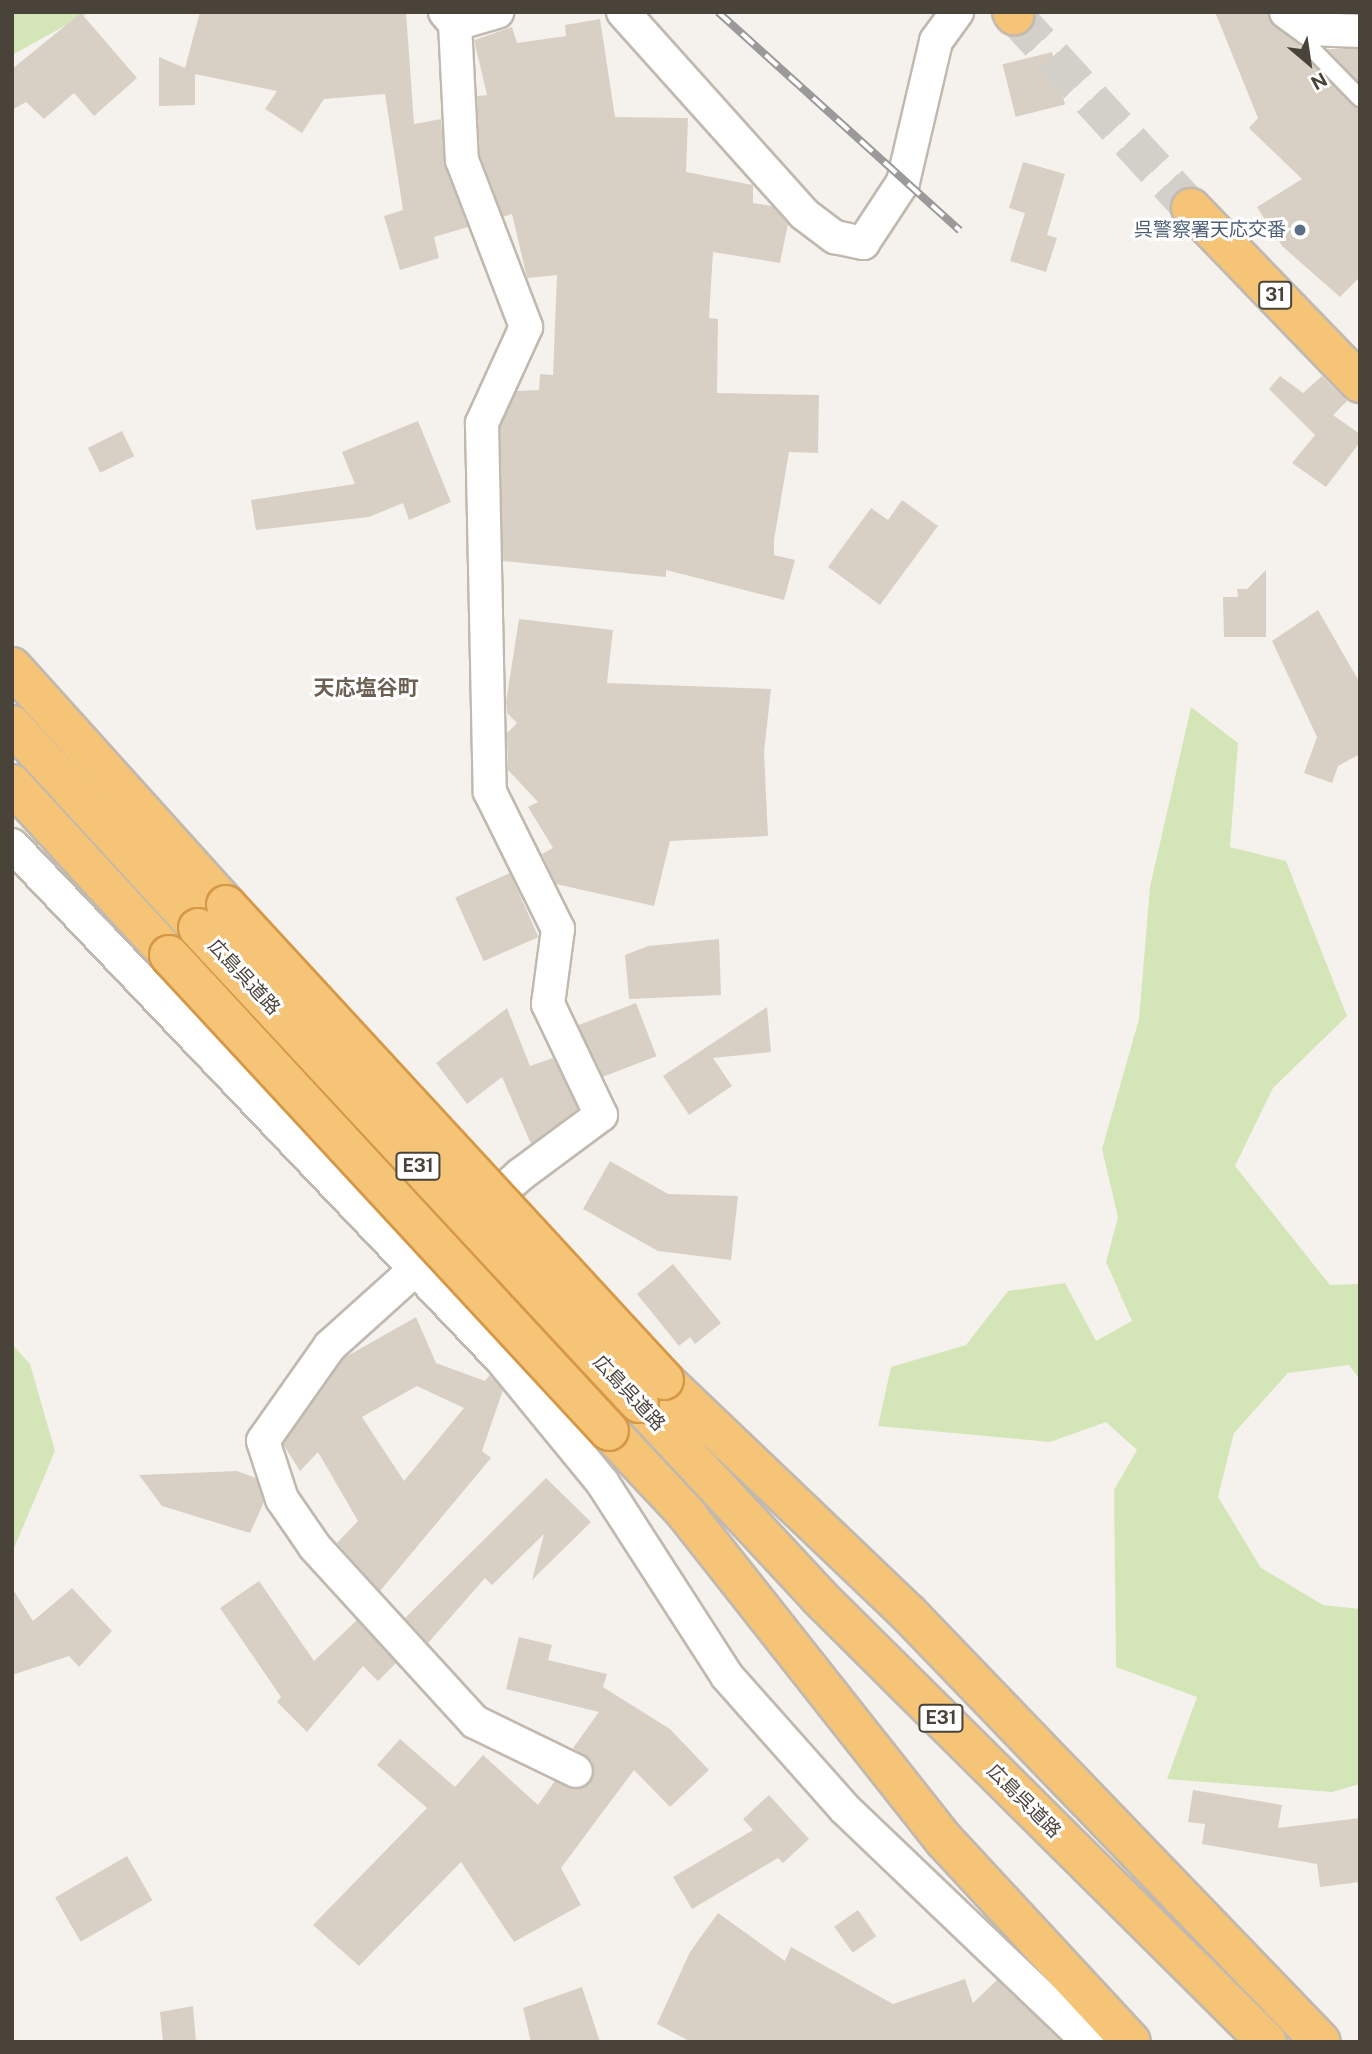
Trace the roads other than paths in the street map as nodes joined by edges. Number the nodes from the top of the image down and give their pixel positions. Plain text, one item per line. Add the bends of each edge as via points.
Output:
1 (497, 12) edge
2 (623, 12) edge
3 (957, 12) edge
4 (450, 18) edge
5 (1297, 21) edge
6 (1360, 31) edge
7 (1360, 98) edge
8 (1191, 208) tunnel mouth
9 (1360, 383) edge
10 (12, 667) edge
11 (12, 725) edge
12 (12, 784) edge
13 (12, 845) edge
14 (212, 916) junction
15 (419, 1271) junction
16 (652, 1391) junction
17 (576, 1771) dead end
18 (1259, 2034) edge
19 (1089, 2042) edge
20 (1131, 2042) edge
21 (1321, 2042) edge

1 - 4 street
2 - 3 street via 804,214 835,237 863,243 903,182 936,41
4 - 15 street via 462,160 526,327 482,423 490,792 558,929 548,1004 601,1115 520,1175
5 - 6 street
5 - 7 lane via 1312,50
8 - 9 highway, 31
10 - 14 highway
11 - 14 highway, 広島呉道路 / E31
12 - 20 highway, bridge via 684,1511 944,1840
13 - 15 street
14 - 16 highway, 広島呉道路 / E31, bridge
15 - 17 street via 330,1346 263,1441 282,1499 315,1547 475,1722
15 - 19 street via 602,1482 727,1676 844,1808
16 - 18 highway, 広島呉道路 / E31 via 819,1597
16 - 21 highway via 908,1613

